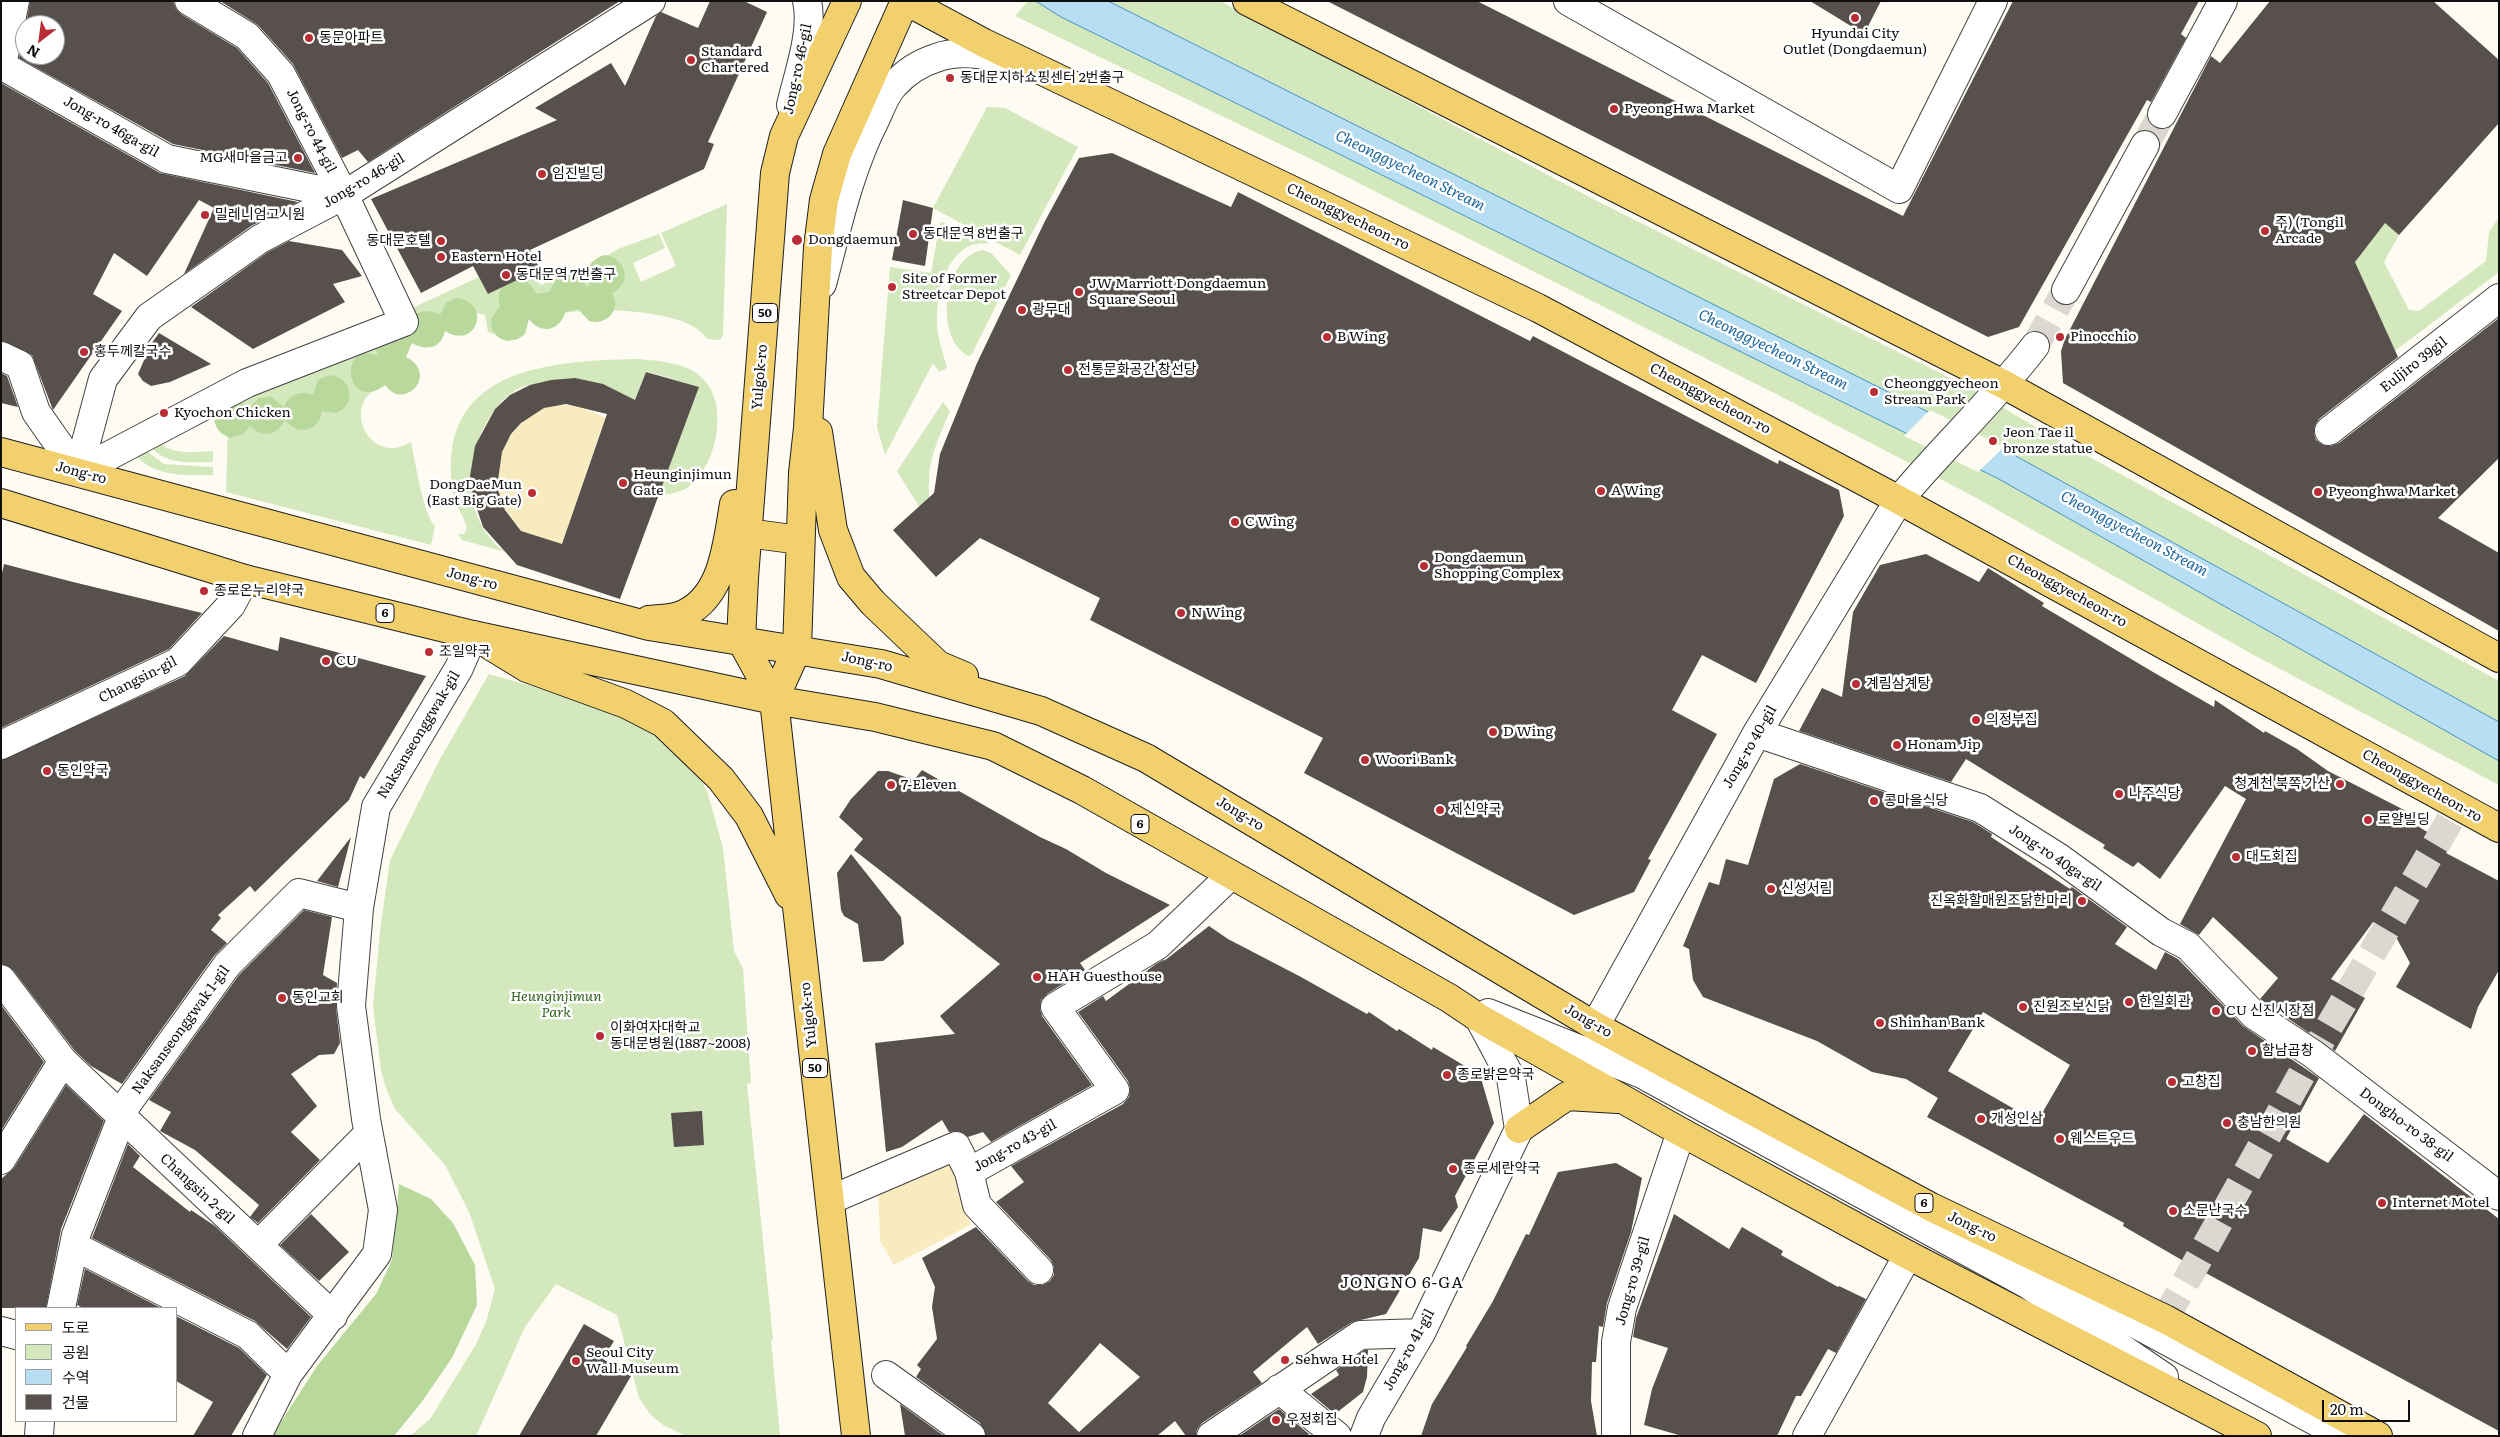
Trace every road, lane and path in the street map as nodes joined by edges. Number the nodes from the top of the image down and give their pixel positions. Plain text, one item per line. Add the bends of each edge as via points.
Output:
1 (14, 1) edge
2 (189, 1) edge
3 (651, 1) edge
4 (807, 1) edge
5 (847, 1) edge
6 (905, 1) edge
7 (1247, 1) edge
8 (1568, 1) edge
9 (1993, 1) edge
10 (2223, 1) edge
11 (1015, 57) junction
12 (2, 65) edge
13 (2162, 114) tunnel mouth
14 (784, 136) junction
15 (2145, 145) tunnel mouth
16 (344, 195) junction
17 (2066, 290) tunnel mouth
18 (2499, 298) edge
19 (813, 320) junction
20 (2035, 346) tunnel mouth
21 (762, 352) junction
22 (1, 356) edge
23 (810, 372) junction
24 (2005, 385) junction
25 (2329, 432) dead end
26 (1, 452) edge
27 (78, 472) junction
28 (1898, 500) junction
29 (1, 503) edge
30 (747, 533) junction
31 (800, 540) junction
32 (245, 579) junction
33 (630, 621) junction
34 (473, 634) junction
35 (741, 640) junction
36 (797, 649) junction
37 (2499, 658) edge
38 (774, 700) junction
39 (1041, 711) junction
40 (1757, 732) junction
41 (1, 746) edge
42 (2499, 828) edge
43 (1230, 876) junction
44 (359, 908) junction
45 (798, 913) junction
46 (1, 979) edge
47 (1450, 998) junction
48 (1479, 1018) junction
49 (1596, 1026) junction
50 (2313, 1054) joint
51 (63, 1061) junction
52 (1623, 1100) junction
53 (122, 1118) junction
54 (1519, 1129) junction
55 (1681, 1132) junction
56 (368, 1134) junction
57 (1, 1160) edge
58 (969, 1172) junction
59 (2499, 1196) edge
60 (830, 1200) junction
61 (1931, 1207) junction
62 (258, 1245) junction
63 (74, 1246) junction
64 (1908, 1255) junction
65 (1039, 1270) dead end
66 (62, 1307) edge
67 (333, 1316) junction
68 (1, 1331) edge
69 (1421, 1333) junction
70 (15, 1335) edge
71 (866, 1366) junction
72 (288, 1374) junction
73 (1279, 1389) junction
74 (2219, 1416) junction
75 (40, 1422) edge
76 (1811, 1427) edge
77 (39, 1436) edge
78 (257, 1436) edge
79 (856, 1436) edge
80 (971, 1436) edge
81 (1211, 1436) edge
82 (1337, 1436) edge
83 (1364, 1436) edge
84 (1616, 1436) edge
85 (2258, 1436) edge
86 (2343, 1436) edge
87 (2378, 1436) edge

1 - 12 street, Jong-ro 46ga-gil
2 - 16 street, Jong-ro 44-gil via 247,36 281,74
3 - 16 street, Jong-ro 46-gil
4 - 14 street, Jong-ro 46-gil via 809,11 804,50
5 - 14 main road, Yulgok-ro / 50
6 - 11 main road, Cheonggyecheon-ro
6 - 19 main road via 835,163 822,219
7 - 24 main road
8 - 9 street via 1899,189
10 - 13 street
11 - 19 street via 953,54 936,58 904,75 893,86 866,136 852,174
11 - 28 main road, Cheonggyecheon-ro via 1538,308
12 - 16 street, Jong-ro 46ga-gil via 167,159
14 - 21 main road, Yulgok-ro / 50 via 775,173
15 - 17 street
16 - 27 street, Jong-ro 46-gil via 260,239 149,317 103,379
16 - 27 street, Jong-ro 44-gil via 404,322 247,384
18 - 25 street, Euljiro 39gil
19 - 23 main road
20 - 24 street
21 - 30 main road, Yulgok-ro / 50
21 - 33 main road via 722,566 714,586 700,602 680,615
22 - 27 street via 20,365 36,412
23 - 31 main road
23 - 39 main road via 833,530 851,578 938,665
24 - 28 street, Jong-ro 40-gil
24 - 37 main road
26 - 27 main road, Jong-ro / 6
27 - 33 main road, Jong-ro / 6
28 - 40 street, Jong-ro 40-gil
28 - 42 main road, Cheonggyecheon-ro
29 - 32 main road, 6
30 - 31 main road
30 - 35 main road, Yulgok-ro / 50
31 - 36 main road
32 - 34 main road, 6
32 - 41 street, Changsin-gil via 231,605 178,662
33 - 35 main road, Jong-ro / 6
34 - 38 main road, 6
34 - 44 street, Naksanseonggwak-gil via 460,668 376,807
34 - 45 main road via 527,668 626,704 663,723 721,779 750,816
35 - 36 main road, Jong-ro / 6
35 - 38 main road, Yulgok-ro
36 - 38 main road
36 - 39 main road, Jong-ro / 6 via 881,664
38 - 43 main road, 6 via 875,717 993,746 1082,790
38 - 45 main road, Yulgok-ro / 50
39 - 49 main road, Jong-ro / 6 via 1146,758
40 - 49 street, Jong-ro 40-gil
40 - 50 street, Jong-ro 40ga-gil via 1980,808 2058,857 2161,932 2188,946 2254,1015
43 - 47 main road, 6
43 - 58 street, Jong-ro 43-gil via 1158,945 1054,1007 1115,1090
44 - 53 street, Naksanseonggwak 1-gil via 298,893 227,964 127,1104
44 - 56 street, Naksanseonggwak-gil via 351,1006
45 - 60 main road, Yulgok-ro / 50
46 - 51 street, Changsin 2-gil
47 - 48 main road, 6
47 - 74 street via 1642,1074 1668,1088 2027,1284
48 - 52 main road, 6
48 - 54 street via 1511,1078
49 - 61 main road, Jong-ro / 6
50 - 59 street, Dongho-ro 38-gil
51 - 53 street, Changsin 2-gil
51 - 57 street
52 - 54 main road via 1567,1096
52 - 55 main road, 6
53 - 62 street, Changsin 2-gil
53 - 63 street, Naksanseonggwak 1-gil
54 - 69 street, Jong-ro 41-gil
55 - 64 main road, 6
55 - 84 street, Jong-ro 39-gil via 1622,1308 1616,1342
56 - 62 street
56 - 67 street, Naksanseonggwak-gil via 383,1210 377,1254
58 - 60 street, Jong-ro 43-gil via 956,1146
58 - 65 street via 977,1205
60 - 71 main road, Yulgok-ro / 50
61 - 86 street via 2034,1270
61 - 87 main road, Jong-ro / 6 via 2165,1319
62 - 67 street, Changsin 2-gil
63 - 66 street, Naksanseonggwak 1-gil
63 - 72 street via 248,1335
64 - 74 main road, 6
64 - 76 street
67 - 72 street, Naksanseonggwak-gil
68 - 70 street
69 - 73 street via 1360,1335
69 - 83 street, Jong-ro 41-gil via 1371,1418
71 - 79 main road, Yulgok-ro / 50
71 - 80 street
72 - 78 street, Naksanseonggwak-gil
73 - 81 street
73 - 82 street
74 - 85 main road, 6
75 - 77 street

